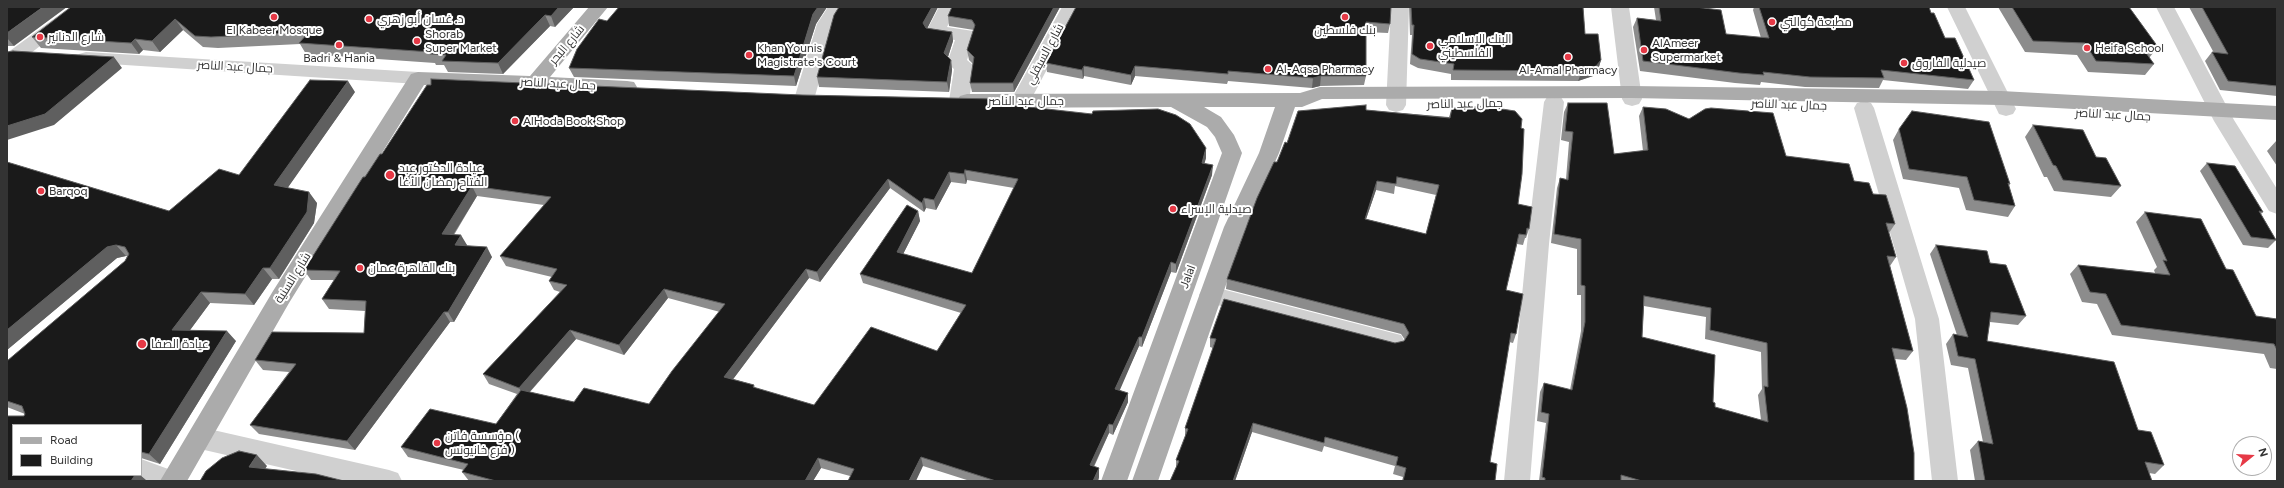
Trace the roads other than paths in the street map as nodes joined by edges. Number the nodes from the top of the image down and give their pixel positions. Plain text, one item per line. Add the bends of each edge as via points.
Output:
1 (82, 7) edge
2 (599, 7) edge
3 (837, 7) edge
4 (948, 7) edge
5 (1071, 7) edge
6 (1400, 7) edge
7 (1620, 7) edge
8 (1956, 7) edge
9 (2166, 7) edge
10 (10, 56) edge
11 (48, 56) edge
12 (71, 57) edge
13 (418, 78) junction
14 (535, 83) junction
15 (646, 88) edge
16 (804, 96) edge
17 (1631, 96) junction
18 (1396, 98) junction
19 (1294, 100) junction
20 (952, 101) joint
21 (1170, 101) junction
22 (1020, 102) junction
23 (1554, 102) junction
24 (2004, 103) junction
25 (1864, 108) junction
26 (2277, 113) edge
27 (2221, 115) junction
28 (2277, 124) edge
29 (2277, 206) edge
30 (1210, 295) junction
31 (1393, 342) edge
32 (200, 438) junction
33 (142, 470) edge
34 (170, 481) edge
35 (173, 481) edge
36 (389, 481) edge
37 (1114, 481) edge
38 (1145, 481) edge
39 (1517, 481) edge
40 (1945, 481) edge

1 - 10 street
2 - 14 main road, شارع البحر
3 - 16 street via 826,24
4 - 20 street via 935,32 966,35 957,63 964,66
5 - 22 street, شارع السيقلي
6 - 18 street
7 - 17 street
8 - 24 street
9 - 27 street
10 - 11 street
12 - 13 street, جمال عبد الناصر
13 - 14 main road, جمال عبد الناصر
13 - 32 main road, شارع السنية via 281,297
14 - 15 main road, جمال عبد الناصر
17 - 18 main road, جمال عبد الناصر
17 - 23 main road, جمال عبد الناصر
17 - 24 main road, جمال عبد الناصر
17 - 25 main road, جمال عبد الناصر
18 - 19 main road, جمال عبد الناصر via 1320,107
18 - 23 main road, جمال عبد الناصر
19 - 21 main road, جمال عبد الناصر
19 - 30 main road via 1235,227
20 - 22 main road, جمال عبد الناصر
21 - 22 main road, جمال عبد الناصر
21 - 37 main road, Jalal via 1198,112 1214,122 1224,135 1232,153
23 - 39 street via 1538,244
24 - 25 main road, جمال عبد الناصر
24 - 27 main road, جمال عبد الناصر
25 - 40 street via 1926,319
26 - 27 main road, جمال عبد الناصر
27 - 28 main road, جمال عبد الناصر
27 - 29 street
30 - 31 street
30 - 38 main road
32 - 35 main road, شارع السنية
32 - 36 street
33 - 34 street

